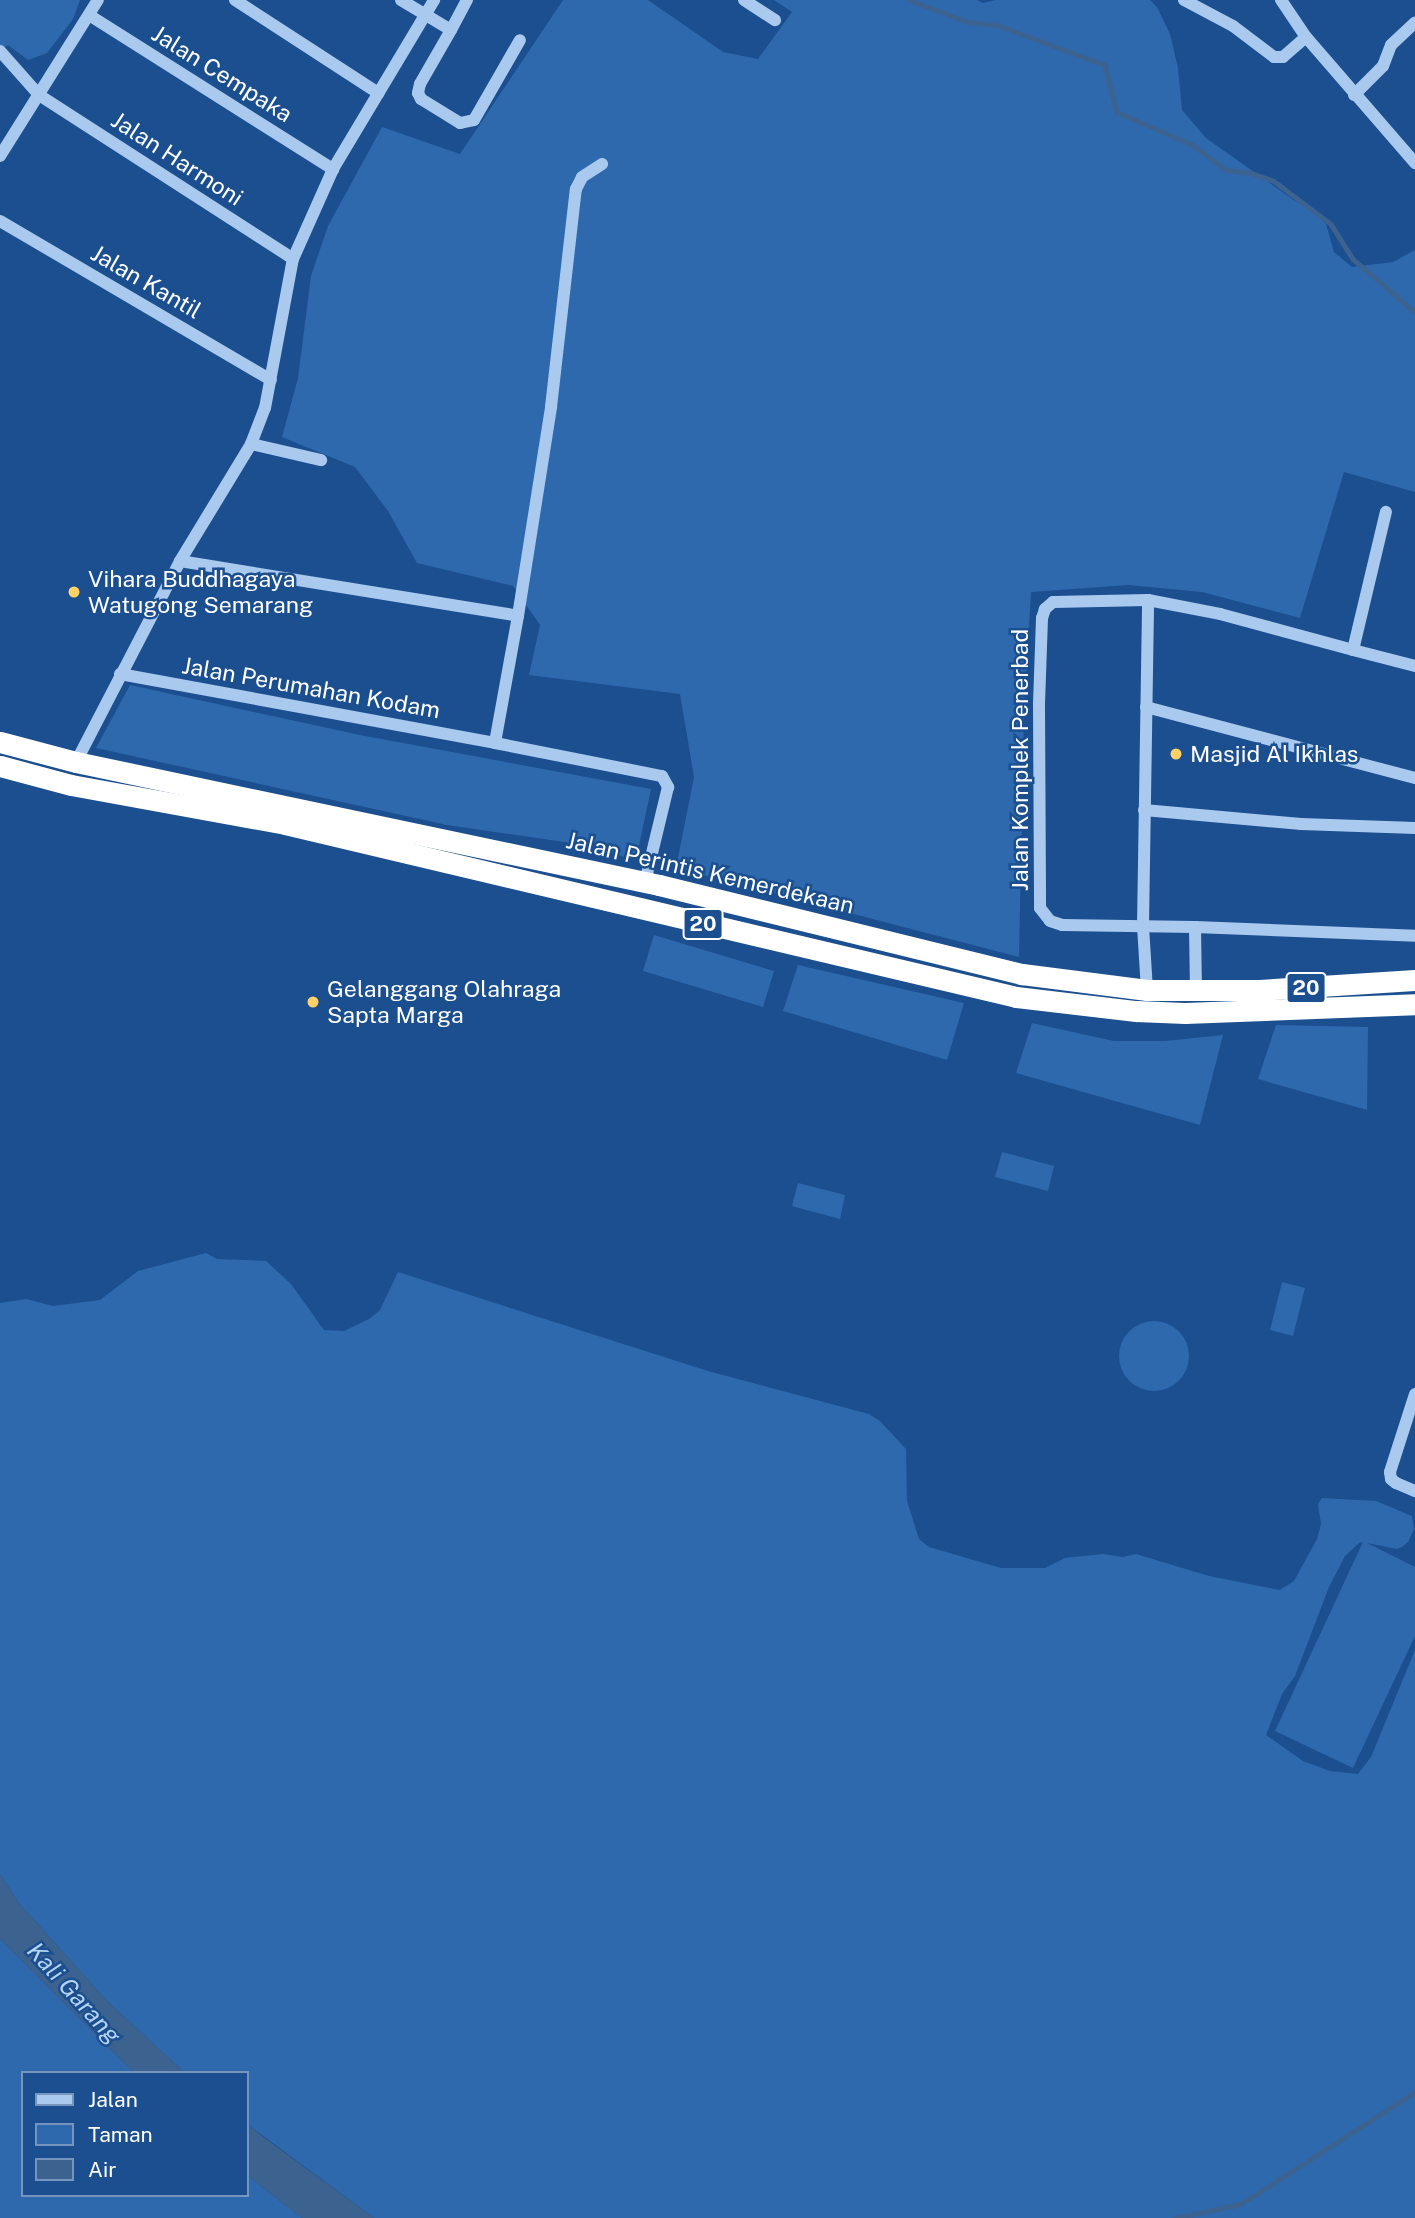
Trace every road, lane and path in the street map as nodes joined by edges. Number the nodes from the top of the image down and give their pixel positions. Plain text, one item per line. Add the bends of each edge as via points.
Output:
1 (99, 0) edge
2 (235, 0) edge
3 (401, 0) edge
4 (434, 0) edge
5 (467, 0) edge
6 (744, 0) edge
7 (1184, 0) edge
8 (1281, 0) edge
9 (89, 15) junction
10 (425, 15) junction
11 (775, 20) dead end
12 (1415, 23) edge
13 (451, 30) junction
14 (1306, 37) junction
15 (520, 40) dead end
16 (0, 51) edge
17 (378, 93) junction
18 (39, 95) junction
19 (1354, 95) junction
20 (0, 156) edge
21 (1415, 163) edge
22 (602, 164) dead end
23 (333, 169) junction
24 (0, 221) edge
25 (293, 260) junction
26 (271, 380) junction
27 (251, 444) junction
28 (321, 460) dead end
29 (1387, 512) dead end
30 (180, 561) junction
31 (1148, 600) junction
32 (518, 616) junction
33 (1353, 650) junction
34 (1415, 666) edge
35 (120, 674) junction
36 (1146, 707) junction
37 (0, 742) edge
38 (495, 743) junction
39 (76, 762) junction
40 (0, 766) edge
41 (1415, 778) edge
42 (1144, 810) junction
43 (316, 822) junction
44 (1415, 828) edge
45 (645, 882) junction
46 (1143, 926) junction
47 (1195, 927) junction
48 (1415, 936) edge
49 (1415, 980) edge
50 (1196, 989) junction
51 (1147, 990) junction
52 (1415, 1004) edge
53 (1196, 1012) junction
54 (1415, 1394) edge
55 (1415, 1490) edge

1 - 9 street
2 - 17 street
3 - 10 street
4 - 10 street
5 - 13 street
6 - 11 street
7 - 14 street via 1233,26 1274,57 1283,57
8 - 14 street
9 - 18 street
9 - 23 street, Jalan Cempaka
10 - 13 street
10 - 17 street
12 - 19 street via 1391,45 1383,66
13 - 15 street via 418,93 460,122 474,120
14 - 19 street
16 - 18 street, Jalan Harmoni
17 - 23 street
18 - 20 street
18 - 25 street, Jalan Harmoni
19 - 21 street
22 - 32 street via 582,177 576,189 551,407
23 - 25 street
24 - 26 street, Jalan Kantil
25 - 26 street
26 - 27 street
27 - 28 street
27 - 30 street
29 - 33 street
30 - 32 street
30 - 35 street
31 - 33 street, Jalan Komplek Penerbad via 1208,611
31 - 36 street
31 - 46 street, Jalan Komplek Penerbad via 1053,602 1045,609 1039,705 1040,908 1050,922 1062,925
32 - 38 street
33 - 34 street, Jalan Komplek Penerbad
35 - 38 street, Jalan Perumahan Kodam
35 - 39 street
36 - 41 street
36 - 42 street
37 - 39 highway, Jalan Perintis Kemerdekaan / 20
38 - 45 street, Jalan Perumahan Kodam via 662,776 668,787
39 - 43 highway, Jalan Perintis Kemerdekaan / 20 via 242,795
40 - 43 highway, Jalan Perintis Kemerdekaan / 20 via 71,785
42 - 44 street via 1301,824
42 - 46 street
43 - 45 highway, Jalan Perintis Kemerdekaan / 20
43 - 53 highway, Jalan Perintis Kemerdekaan / 20 via 1016,998 1136,1012
45 - 51 highway, Jalan Perintis Kemerdekaan / 20 via 979,965
46 - 47 street, Jalan Komplek Penerbad
46 - 51 street
47 - 48 street, Jalan Komplek Penerbad
47 - 50 street
49 - 50 highway, Jalan Perintis Kemerdekaan / 20 via 1380,985
50 - 51 highway, Jalan Perintis Kemerdekaan / 20
50 - 53 highway
52 - 53 highway, Jalan Perintis Kemerdekaan / 20
54 - 55 street via 1391,1479

